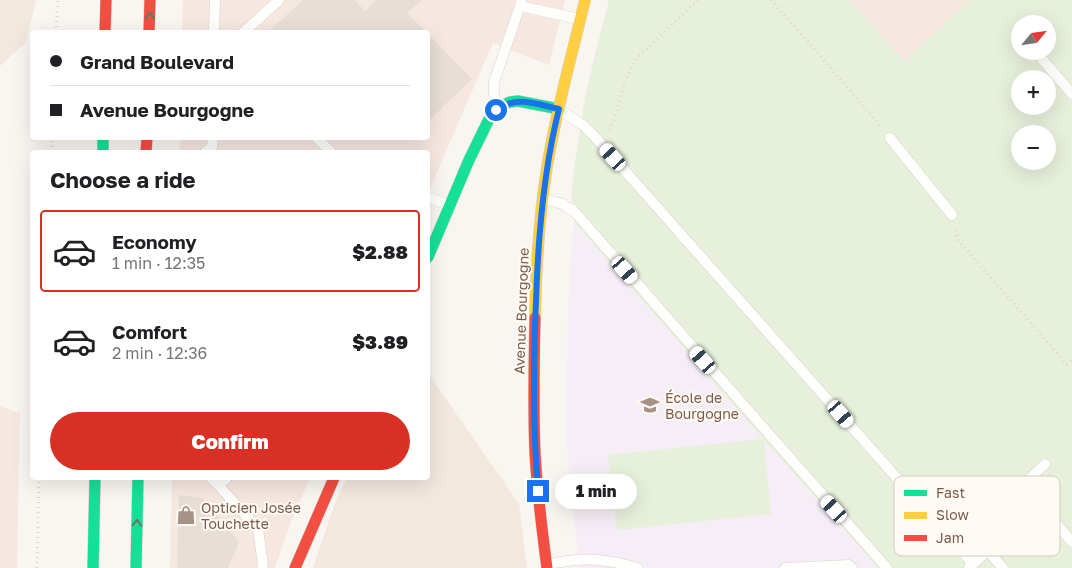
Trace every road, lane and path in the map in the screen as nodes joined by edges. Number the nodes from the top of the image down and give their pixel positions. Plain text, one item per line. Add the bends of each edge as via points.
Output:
1 (58, 0) edge
2 (106, 0) edge
3 (150, 0) edge
4 (215, 0) edge
5 (279, 0) edge
6 (585, 0) edge
7 (698, 0) edge
8 (771, 0) edge
9 (521, 3) edge
10 (580, 19) junction
11 (56, 30) edge
12 (105, 30) edge
13 (149, 30) edge
14 (214, 30) edge
15 (246, 30) edge
16 (1043, 60) edge
17 (1072, 94) edge
18 (499, 108) junction
19 (559, 109) junction
20 (890, 138) joint
21 (319, 140) edge
22 (601, 143) junction
23 (329, 150) edge
24 (430, 198) edge
25 (543, 199) junction
26 (449, 205) junction
27 (952, 215) joint
28 (430, 252) edge
29 (1072, 360) edge
30 (1045, 464) dead end
31 (1032, 476) edge
32 (894, 478) edge
33 (39, 480) edge
34 (95, 480) edge
35 (138, 480) edge
36 (333, 480) edge
37 (215, 481) edge
38 (1060, 528) edge
39 (1072, 542) edge
40 (962, 556) edge
41 (983, 556) edge
42 (992, 556) edge
43 (546, 566) edge
44 (971, 566) edge
45 (265, 567) edge
46 (37, 568) edge
47 (92, 568) edge
48 (136, 568) edge
49 (295, 568) edge
50 (638, 568) edge
51 (785, 568) edge
52 (852, 568) edge
53 (887, 568) edge
54 (1003, 568) edge

1 - 11 path
2 - 12 street
13 -> 3 street
4 - 14 lane
5 - 15 lane
6 - 10 street, Avenue Bourgogne
7 - 22 path via 631,66 612,127
8 - 20 path
9 - 10 lane
9 - 18 lane via 494,82 495,101
10 - 19 street, Avenue Bourgogne
16 - 17 lane
18 - 19 street via 518,101
18 - 26 street via 486,123
19 - 22 lane via 584,126
19 - 25 street, Avenue Bourgogne
20 - 27 lane
21 - 23 lane
22 - 32 lane
24 - 26 lane
25 - 43 street, Avenue Bourgogne via 536,284 534,416
25 - 53 lane via 573,210
26 - 28 street
27 - 29 path via 958,240 1067,364
30 - 31 lane
33 - 46 path
34 - 47 street
48 -> 35 street
36 - 49 street
37 - 45 lane via 258,529
38 - 39 lane
40 - 44 lane
41 - 44 lane
42 - 54 lane
43 - 50 lane via 574,560 602,560
51 - 52 lane via 849,565

